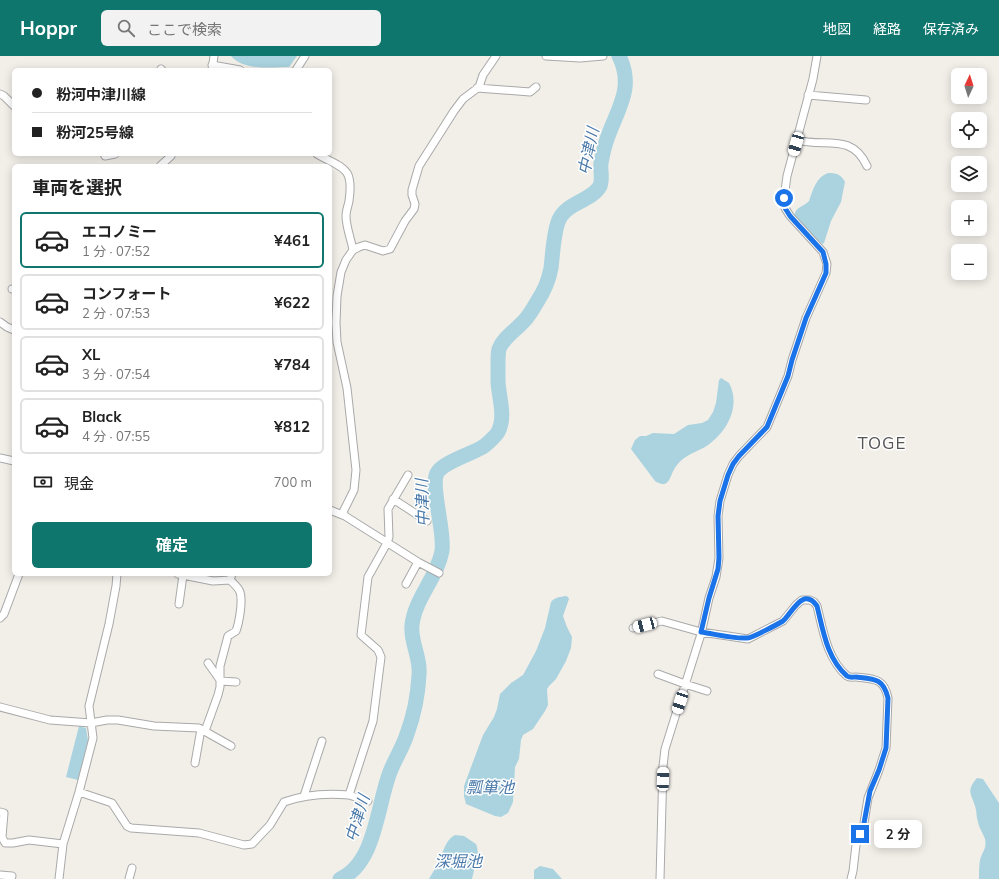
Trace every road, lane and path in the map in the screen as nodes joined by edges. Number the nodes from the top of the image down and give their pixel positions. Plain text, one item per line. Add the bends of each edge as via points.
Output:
1 (214, 56) edge
2 (305, 56) edge
3 (496, 56) edge
4 (546, 56) edge
5 (603, 56) edge
6 (817, 56) edge
7 (211, 68) edge
8 (297, 68) edge
9 (536, 87) dead end
10 (477, 88) junction
11 (0, 94) edge
12 (808, 95) junction
13 (866, 100) dead end
14 (12, 104) edge
15 (797, 140) junction
16 (171, 156) edge
17 (321, 156) edge
18 (162, 164) edge
19 (867, 166) dead end
20 (353, 250) junction
21 (0, 322) edge
22 (12, 329) edge
23 (0, 458) edge
24 (12, 461) edge
25 (408, 475) dead end
26 (393, 499) junction
27 (332, 511) edge
28 (345, 516) junction
29 (427, 521) dead end
30 (387, 543) junction
31 (419, 562) junction
32 (439, 573) dead end
33 (18, 576) edge
34 (117, 576) edge
35 (180, 576) edge
36 (191, 576) edge
37 (231, 577) edge
38 (214, 578) edge
39 (406, 584) dead end
40 (179, 604) dead end
41 (0, 618) edge
42 (633, 628) dead end
43 (701, 632) junction
44 (208, 663) dead end
45 (658, 674) dead end
46 (220, 680) junction
47 (236, 682) dead end
48 (685, 684) junction
49 (707, 691) dead end
50 (0, 707) edge
51 (91, 723) junction
52 (203, 730) junction
53 (322, 741) dead end
54 (231, 746) dead end
55 (195, 763) dead end
56 (79, 792) junction
57 (349, 795) junction
58 (304, 796) junction
59 (368, 801) dead end
60 (0, 812) edge
61 (63, 844) junction
62 (132, 868) dead end
63 (0, 875) edge
64 (11, 879) edge
65 (59, 879) edge
66 (129, 879) edge
67 (660, 879) edge
68 (851, 879) edge

1 - 7 street
2 - 8 street
3 - 10 street
4 - 5 street
6 - 12 street
9 - 10 street via 530,92
10 - 20 street via 454,111 418,166 412,190 414,209 390,249 382,251 366,245
11 - 14 street
12 - 13 street
12 - 15 street
15 - 19 street via 835,142 849,146 860,153
15 - 43 street via 785,187 785,208 795,223 823,252 826,273 806,318 788,376 767,427 739,456 728,475 718,516 718,569
16 - 18 street
17 - 20 street via 343,168 349,176 351,182 346,215
20 - 28 street via 341,272 336,323 356,464 354,490 343,512
21 - 22 street
23 - 24 street
25 - 26 street
26 - 29 street
26 - 30 street via 388,509
27 - 28 street
28 - 30 street
30 - 31 street
30 - 57 street via 368,577 361,635 378,650 381,657 373,721
31 - 32 street
31 - 39 street
33 - 41 street via 4,614
34 - 51 street via 109,624 89,706
35 - 40 street
36 - 38 street
37 - 38 street
37 - 46 street via 240,594 241,604 236,631 228,636 220,666
42 - 43 street via 662,621
43 - 48 street
43 - 68 street via 748,639 783,620 802,600 810,600 817,606 827,645 842,670 850,677 877,680 883,684 888,698 886,748 868,798 864,823 856,844
44 - 46 street
45 - 48 street
46 - 47 street
46 - 52 street via 218,695
48 - 49 street
48 - 67 street via 665,749
50 - 51 street via 50,720
51 - 52 street via 118,720
51 - 56 street via 93,738
52 - 54 street
52 - 55 street
53 - 58 street
56 - 58 street via 112,803 131,828 199,833 244,845 252,844 258,839 284,802
56 - 61 street
57 - 58 street
57 - 59 street
60 - 61 street via 4,813 2,837 6,843 29,840
61 - 65 street
62 - 66 street
63 - 64 street via 12,876

